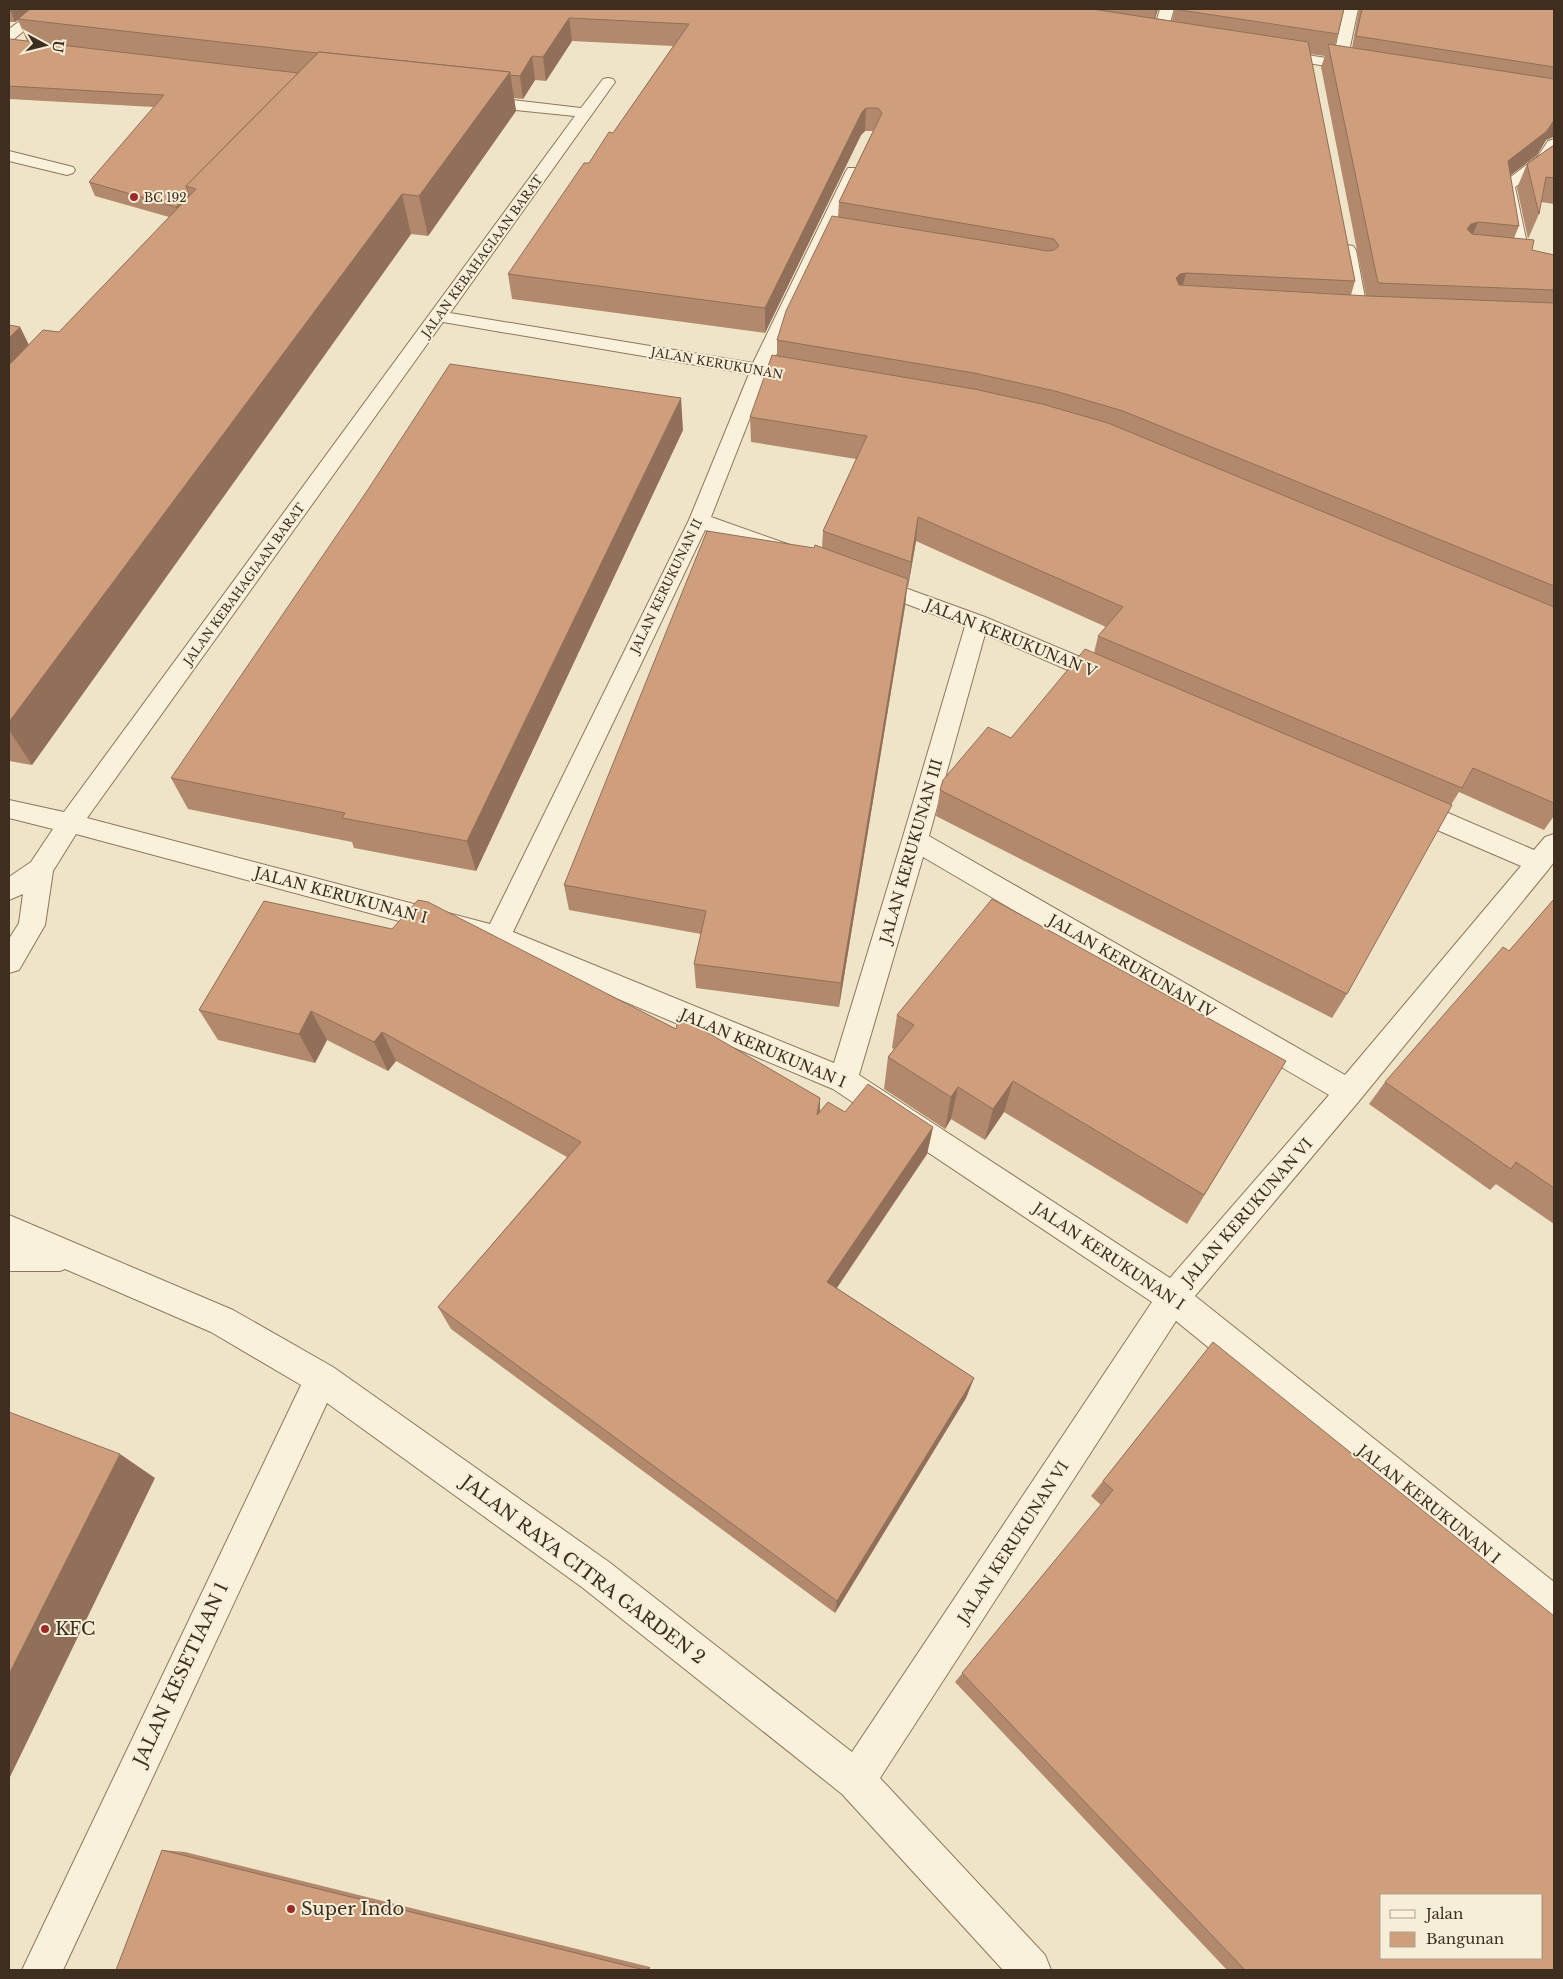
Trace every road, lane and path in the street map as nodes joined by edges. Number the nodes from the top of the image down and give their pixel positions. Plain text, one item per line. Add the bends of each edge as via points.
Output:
1 (44, 9) edge
2 (1167, 9) edge
3 (1351, 9) edge
4 (1140, 33) edge
5 (9, 36) edge
6 (1159, 36) junction
7 (1178, 39) edge
8 (1263, 52) edge
9 (1310, 59) junction
10 (1339, 64) junction
11 (1377, 70) edge
12 (1314, 79) edge
13 (608, 82) dead end
14 (459, 98) edge
15 (585, 114) junction
16 (1554, 144) edge
17 (863, 153) edge
18 (9, 156) edge
19 (67, 170) dead end
20 (826, 232) junction
21 (845, 235) edge
22 (1344, 236) edge
23 (1486, 255) edge
24 (1329, 313) edge
25 (1359, 314) junction
26 (1379, 315) edge
27 (438, 316) junction
28 (761, 370) junction
29 (818, 380) edge
30 (699, 520) junction
31 (801, 557) edge
32 (847, 574) edge
33 (977, 622) junction
34 (1131, 688) edge
35 (1385, 797) edge
36 (9, 809) edge
37 (70, 823) junction
38 (915, 840) junction
39 (1547, 853) edge
40 (40, 869) junction
41 (9, 890) edge
42 (497, 938) junction
43 (9, 962) edge
44 (843, 1080) junction
45 (1349, 1092) junction
46 (9, 1229) edge
47 (9, 1256) edge
48 (72, 1256) junction
49 (1173, 1298) junction
50 (321, 1379) junction
51 (1554, 1605) edge
52 (856, 1780) junction
53 (42, 1970) edge
54 (1030, 1970) edge

1 - 5 street
2 - 6 street
3 - 10 street
4 - 6 street
6 - 7 street
8 - 9 street
9 - 10 street
9 - 12 street
10 - 11 street
13 - 15 street, JALAN KEBAHAGIAAN BARAT
14 - 15 street
15 - 27 street, JALAN KEBAHAGIAAN BARAT
16 - 23 street via 1544,159 1507,186 1521,258
17 - 20 street, JALAN KERUKUNAN II
18 - 19 street
20 - 21 street
20 - 28 street, JALAN KERUKUNAN II via 768,349
22 - 25 street
24 - 25 street
25 - 26 street
27 - 28 street, JALAN KERUKUNAN
27 - 37 street, JALAN KEBAHAGIAAN BARAT
28 - 29 street, JALAN KERUKUNAN
28 - 30 street, JALAN KERUKUNAN II
30 - 31 street
30 - 42 street, JALAN KERUKUNAN II
32 - 33 street, JALAN KERUKUNAN V
33 - 34 street, JALAN KERUKUNAN V
33 - 38 street, JALAN KERUKUNAN III
35 - 39 street
36 - 37 street, JALAN KERUKUNAN I
37 - 40 street, JALAN KEBAHAGIAAN BARAT
37 - 42 street, JALAN KERUKUNAN I
38 - 44 street, JALAN KERUKUNAN III
38 - 45 street, JALAN KERUKUNAN IV
39 - 45 street, JALAN KERUKUNAN VI
40 - 41 street, JALAN KEBAHAGIAAN BARAT
40 - 43 street, JALAN KEBAHAGIAAN BARAT via 32,925
42 - 44 street, JALAN KERUKUNAN I
44 - 49 street, JALAN KERUKUNAN I
45 - 49 street, JALAN KERUKUNAN VI
46 - 48 street, JALAN RAYA CITRA GARDEN 2
47 - 48 street, JALAN RAYA CITRA GARDEN 2
48 - 50 street, JALAN RAYA CITRA GARDEN 2 via 222,1321
49 - 51 street, JALAN KERUKUNAN I
49 - 52 street, JALAN KERUKUNAN VI
50 - 52 street, JALAN RAYA CITRA GARDEN 2 via 596,1575
50 - 53 street, JALAN KESETIAAN 1
52 - 54 street, JALAN RAYA CITRA GARDEN 2

